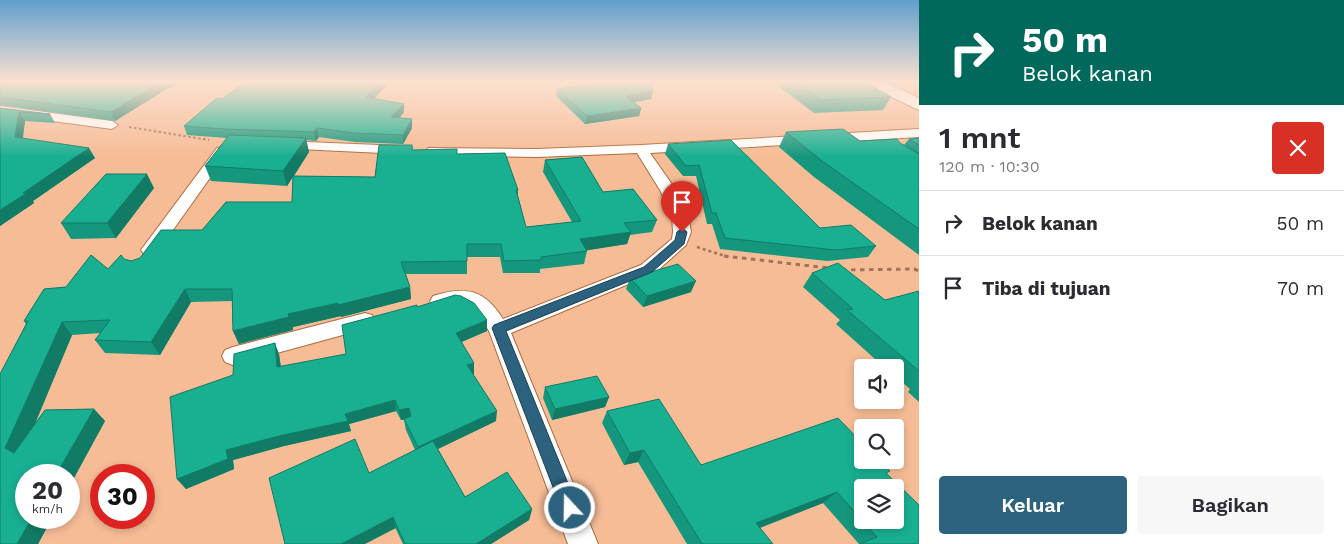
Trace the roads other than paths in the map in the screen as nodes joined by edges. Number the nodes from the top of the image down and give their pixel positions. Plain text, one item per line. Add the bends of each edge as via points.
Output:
1 (0, 110) edge
2 (112, 125) road end
3 (919, 133) edge
4 (232, 143) edge
5 (273, 145) edge
6 (640, 149) junction
7 (139, 266) edge
8 (426, 305) edge
9 (387, 315) edge
10 (499, 328) junction
11 (233, 356) edge
12 (583, 544) edge

1 - 2 street
3 - 6 street
4 - 7 street via 227,145
5 - 6 street via 537,153
6 - 10 street via 680,214 680,241 648,269
8 - 10 street via 455,297 481,302
9 - 11 street
10 - 12 street

